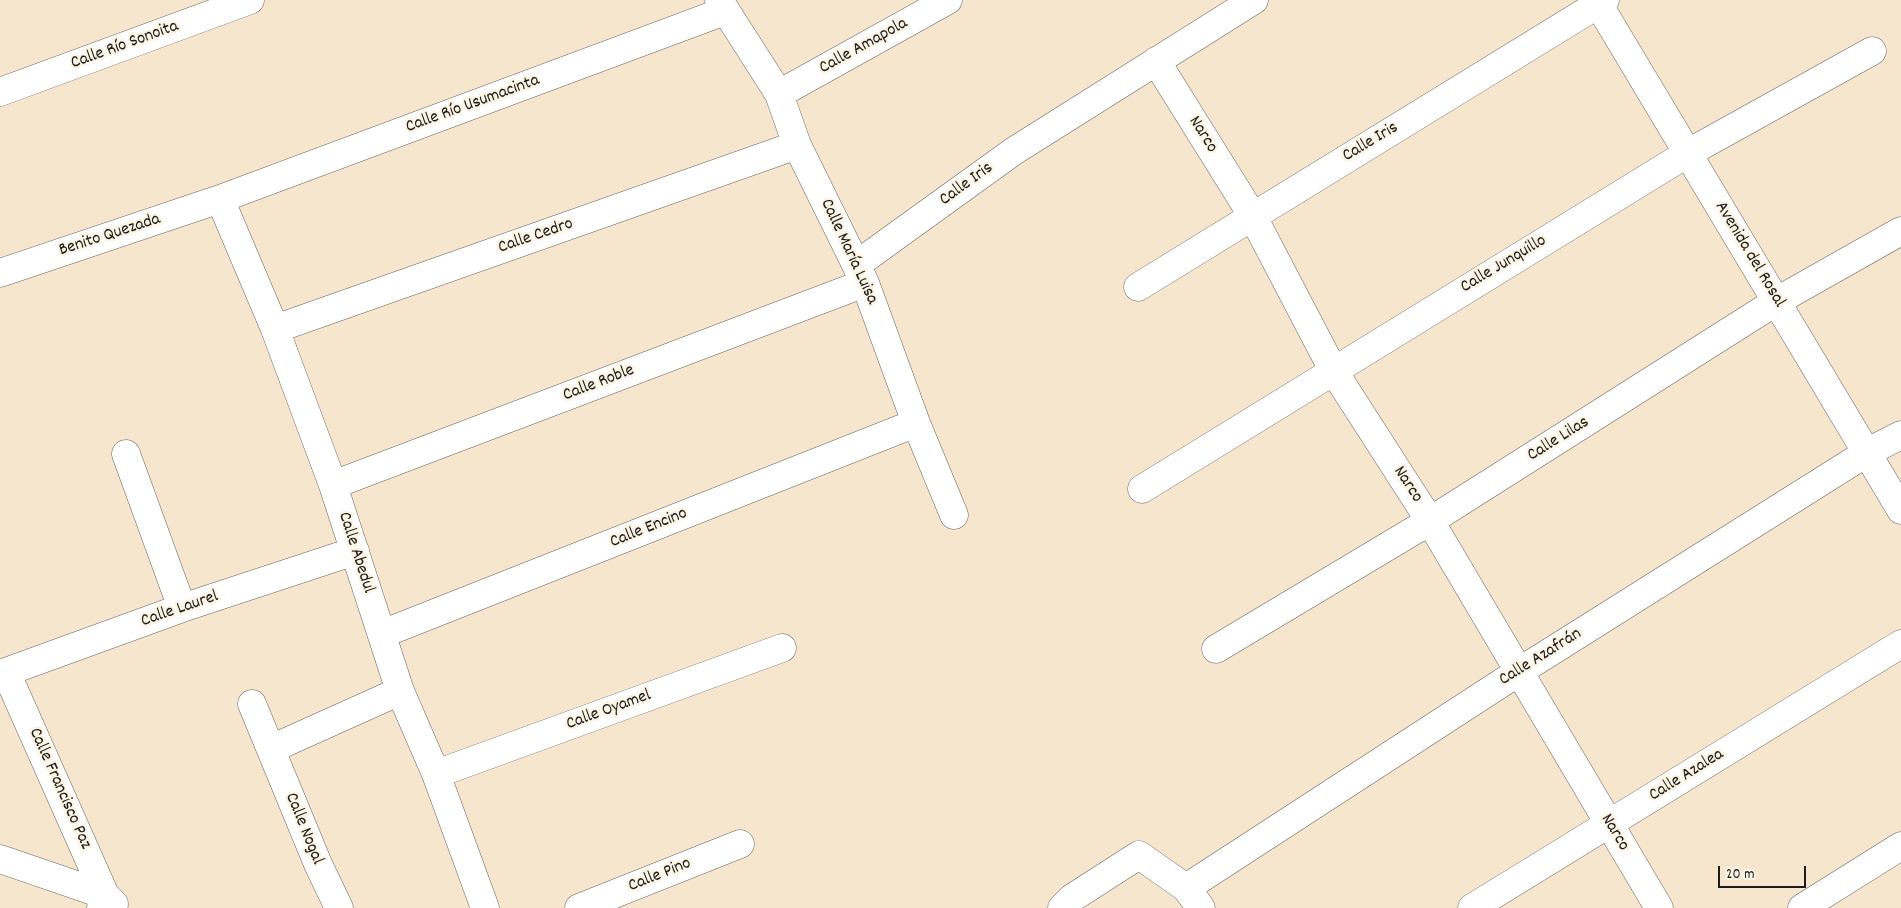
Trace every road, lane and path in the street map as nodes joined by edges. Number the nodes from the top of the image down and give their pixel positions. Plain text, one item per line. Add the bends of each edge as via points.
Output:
1 (250, 0) edge
2 (948, 0) edge
3 (1254, 0) edge
4 (1599, 1) edge
5 (722, 5) edge
6 (1872, 51) dead end
7 (1156, 61) junction
8 (0, 92) edge
9 (780, 94) junction
10 (797, 145) junction
11 (1688, 153) junction
12 (220, 199) junction
13 (1252, 215) junction
14 (1901, 231) edge
15 (0, 272) edge
16 (861, 274) junction
17 (1138, 287) dead end
18 (1777, 301) junction
19 (275, 329) junction
20 (1333, 370) junction
21 (916, 423) junction
22 (1901, 435) edge
23 (1868, 452) junction
24 (126, 454) dead end
25 (332, 486) junction
26 (1142, 489) dead end
27 (1901, 510) edge
28 (954, 515) dead end
29 (1430, 521) junction
30 (355, 551) junction
31 (182, 608) junction
32 (382, 634) junction
33 (1901, 644) edge
34 (782, 648) dead end
35 (1216, 649) dead end
36 (3, 671) edge
37 (1520, 671) junction
38 (400, 691) junction
39 (252, 704) dead end
40 (271, 749) junction
41 (436, 774) junction
42 (1609, 825) junction
43 (740, 844) dead end
44 (1901, 846) edge
45 (0, 858) edge
46 (1194, 898) edge
47 (108, 904) edge
48 (339, 908) edge
49 (485, 908) edge
50 (579, 908) edge
51 (1062, 908) edge
52 (1472, 908) edge
53 (1659, 908) edge
54 (1802, 908) edge

1 - 8 street, Calle Río Sonoita
2 - 9 street, Calle Amapola
3 - 7 street, Calle Iris
4 - 11 street, Avenida del Rosal
4 - 13 street, Calle Iris
5 - 9 street, Calle María Luisa
5 - 12 street, Calle Río Usumacinta
6 - 11 street, Calle Junquillo
7 - 13 street, Narco
7 - 16 street, Calle Iris via 1014,151
9 - 10 street, Calle María Luisa
10 - 16 street, Calle María Luisa
10 - 19 street, Calle Cedro
11 - 18 street, Avenida del Rosal
11 - 20 street, Calle Junquillo
12 - 15 street, Benito Quezada
12 - 19 street, Calle Abedul
13 - 17 street, Calle Iris
13 - 20 street, Narco
14 - 18 street, Calle Lilas
16 - 21 street, Calle María Luisa
16 - 25 street, Calle Roble
18 - 23 street, Avenida del Rosal
18 - 29 street, Calle Lilas
19 - 25 street, Calle Abedul
20 - 26 street, Calle Junquillo
20 - 29 street, Narco
21 - 28 street, Calle María Luisa
21 - 32 street, Calle Encino
22 - 23 street, Calle Azafrán
23 - 27 street, Avenida del Rosal
23 - 37 street, Calle Azafrán
24 - 31 street
25 - 30 street, Calle Abedul
29 - 35 street, Calle Lilas
29 - 37 street, Narco
30 - 31 street, Calle Laurel
30 - 32 street, Calle Abedul
31 - 36 street, Calle Laurel
32 - 38 street, Calle Abedul
33 - 42 street, Calle Azalea
34 - 41 street, Calle Oyamel
36 - 47 street, Calle Francisco Paz
37 - 42 street, Narco
37 - 46 street, Calle Azafrán
38 - 40 street
38 - 41 street, Calle Abedul
39 - 40 street, Calle Nogal
40 - 48 street, Calle Nogal
41 - 49 street, Calle Abedul
42 - 52 street, Calle Azalea
42 - 53 street, Narco
43 - 50 street, Calle Pino
44 - 54 street
45 - 47 street
46 - 51 street via 1139,855 1072,898

